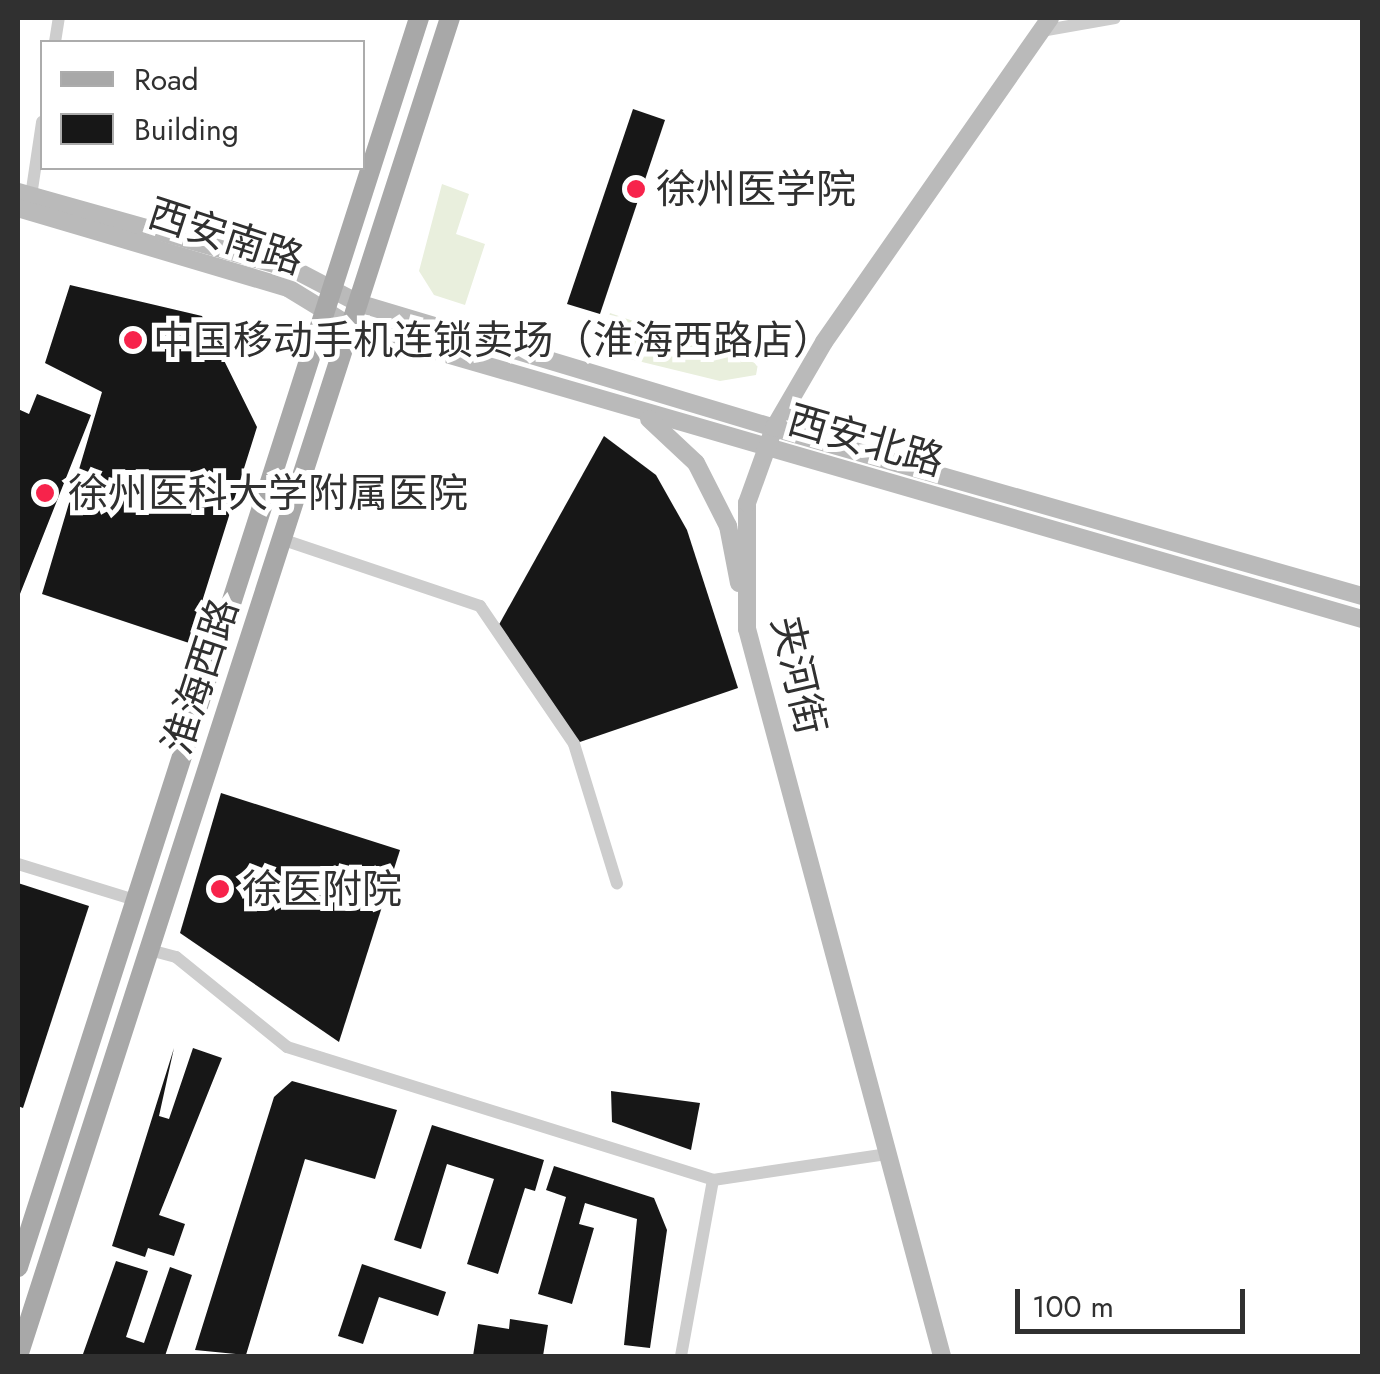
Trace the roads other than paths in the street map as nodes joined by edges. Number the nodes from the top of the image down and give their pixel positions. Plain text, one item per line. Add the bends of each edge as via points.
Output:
1 (419, 18) edge
2 (450, 18) edge
3 (1116, 18) edge
4 (1046, 24) edge
5 (40, 130) edge
6 (22, 199) edge
7 (329, 298) junction
8 (358, 303) junction
9 (350, 326) junction
10 (632, 408) junction
11 (774, 428) junction
12 (767, 448) junction
13 (282, 539) junction
14 (1362, 596) edge
15 (1362, 619) edge
16 (748, 629) junction
17 (18, 864) edge
18 (617, 884) dead end
19 (136, 900) junction
20 (146, 949) junction
21 (888, 1154) junction
22 (714, 1180) junction
23 (18, 1267) edge
24 (18, 1356) edge
25 (681, 1356) edge
26 (942, 1356) edge

1 - 7 main road, 淮海西路
2 - 8 main road, 淮海西路
3 - 4 street
4 - 11 main road, 夹河街
5 - 6 street
6 - 7 main road, 西安南路
7 - 8 main road, 西安南路
7 - 9 main road, 西安南路
7 - 19 main road, 淮海西路
8 - 9 main road, 淮海西路
8 - 11 main road, 西安北路
9 - 10 main road, 西安北路
9 - 13 main road, 淮海西路
10 - 12 main road, 西安北路
10 - 16 main road via 676,436 696,463 728,526
11 - 12 main road, 夹河街
11 - 14 main road, 西安北路
12 - 15 main road, 西安北路
12 - 16 main road, 夹河街 via 747,503
13 - 18 street via 480,606 574,744
13 - 20 main road, 淮海西路
16 - 21 main road, 夹河街
17 - 19 street
19 - 23 main road, 淮海西路
20 - 22 street via 176,957 288,1047
20 - 24 main road, 淮海西路
21 - 22 street
21 - 26 main road, 夹河街
22 - 25 street

